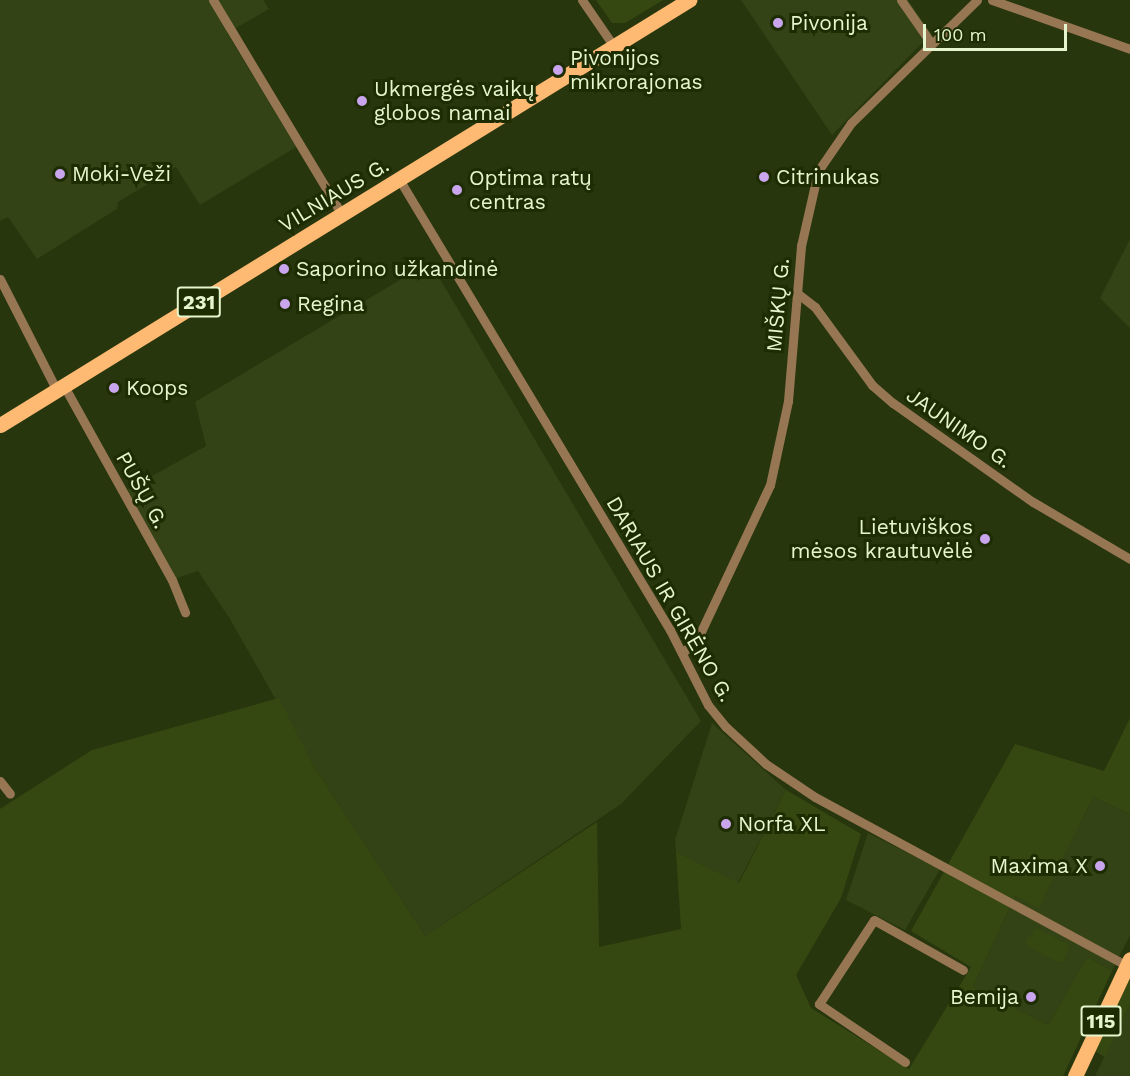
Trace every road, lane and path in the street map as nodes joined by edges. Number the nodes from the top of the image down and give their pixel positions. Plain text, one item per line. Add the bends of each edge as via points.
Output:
1 (213, 0) edge
2 (582, 0) edge
3 (689, 0) edge
4 (901, 0) edge
5 (976, 0) edge
6 (992, 0) edge
7 (931, 43) junction
8 (615, 48) junction
9 (1130, 49) edge
10 (399, 180) junction
11 (341, 213) junction
12 (0, 279) edge
13 (796, 293) junction
14 (61, 388) junction
15 (0, 425) edge
16 (1130, 559) edge
17 (185, 613) dead end
18 (682, 652) junction
19 (0, 781) edge
20 (10, 794) dead end
21 (1128, 963) edge
22 (963, 970) dead end
23 (905, 1062) dead end
24 (1074, 1076) edge

1 - 11 street
2 - 8 street
3 - 8 main road, VILNIAUS G. / 231
4 - 7 street
5 - 7 street, MIŠKŲ G.
6 - 9 street
7 - 13 street, MIŠKŲ G. via 851,123 828,152 811,193
8 - 10 main road, VILNIAUS G. / 231
10 - 11 main road, VILNIAUS G. / 231
10 - 18 street, DARIAUS IR GIRĖNO G.
11 - 14 main road, VILNIAUS G. / 231
12 - 14 street, PUŠŲ G.
13 - 16 street, JAUNIMO G. via 815,307 872,385 893,403 1033,502
13 - 18 street, MIŠKŲ G. via 784,429 770,485 697,639
14 - 15 main road, VILNIAUS G. / 231
14 - 17 street, PUŠŲ G. via 172,580
18 - 21 street, DARIAUS IR GIRĖNO G. via 716,716 748,750 785,779 860,823
19 - 20 street
21 - 24 main road, 115
22 - 23 street via 874,920 819,1004

